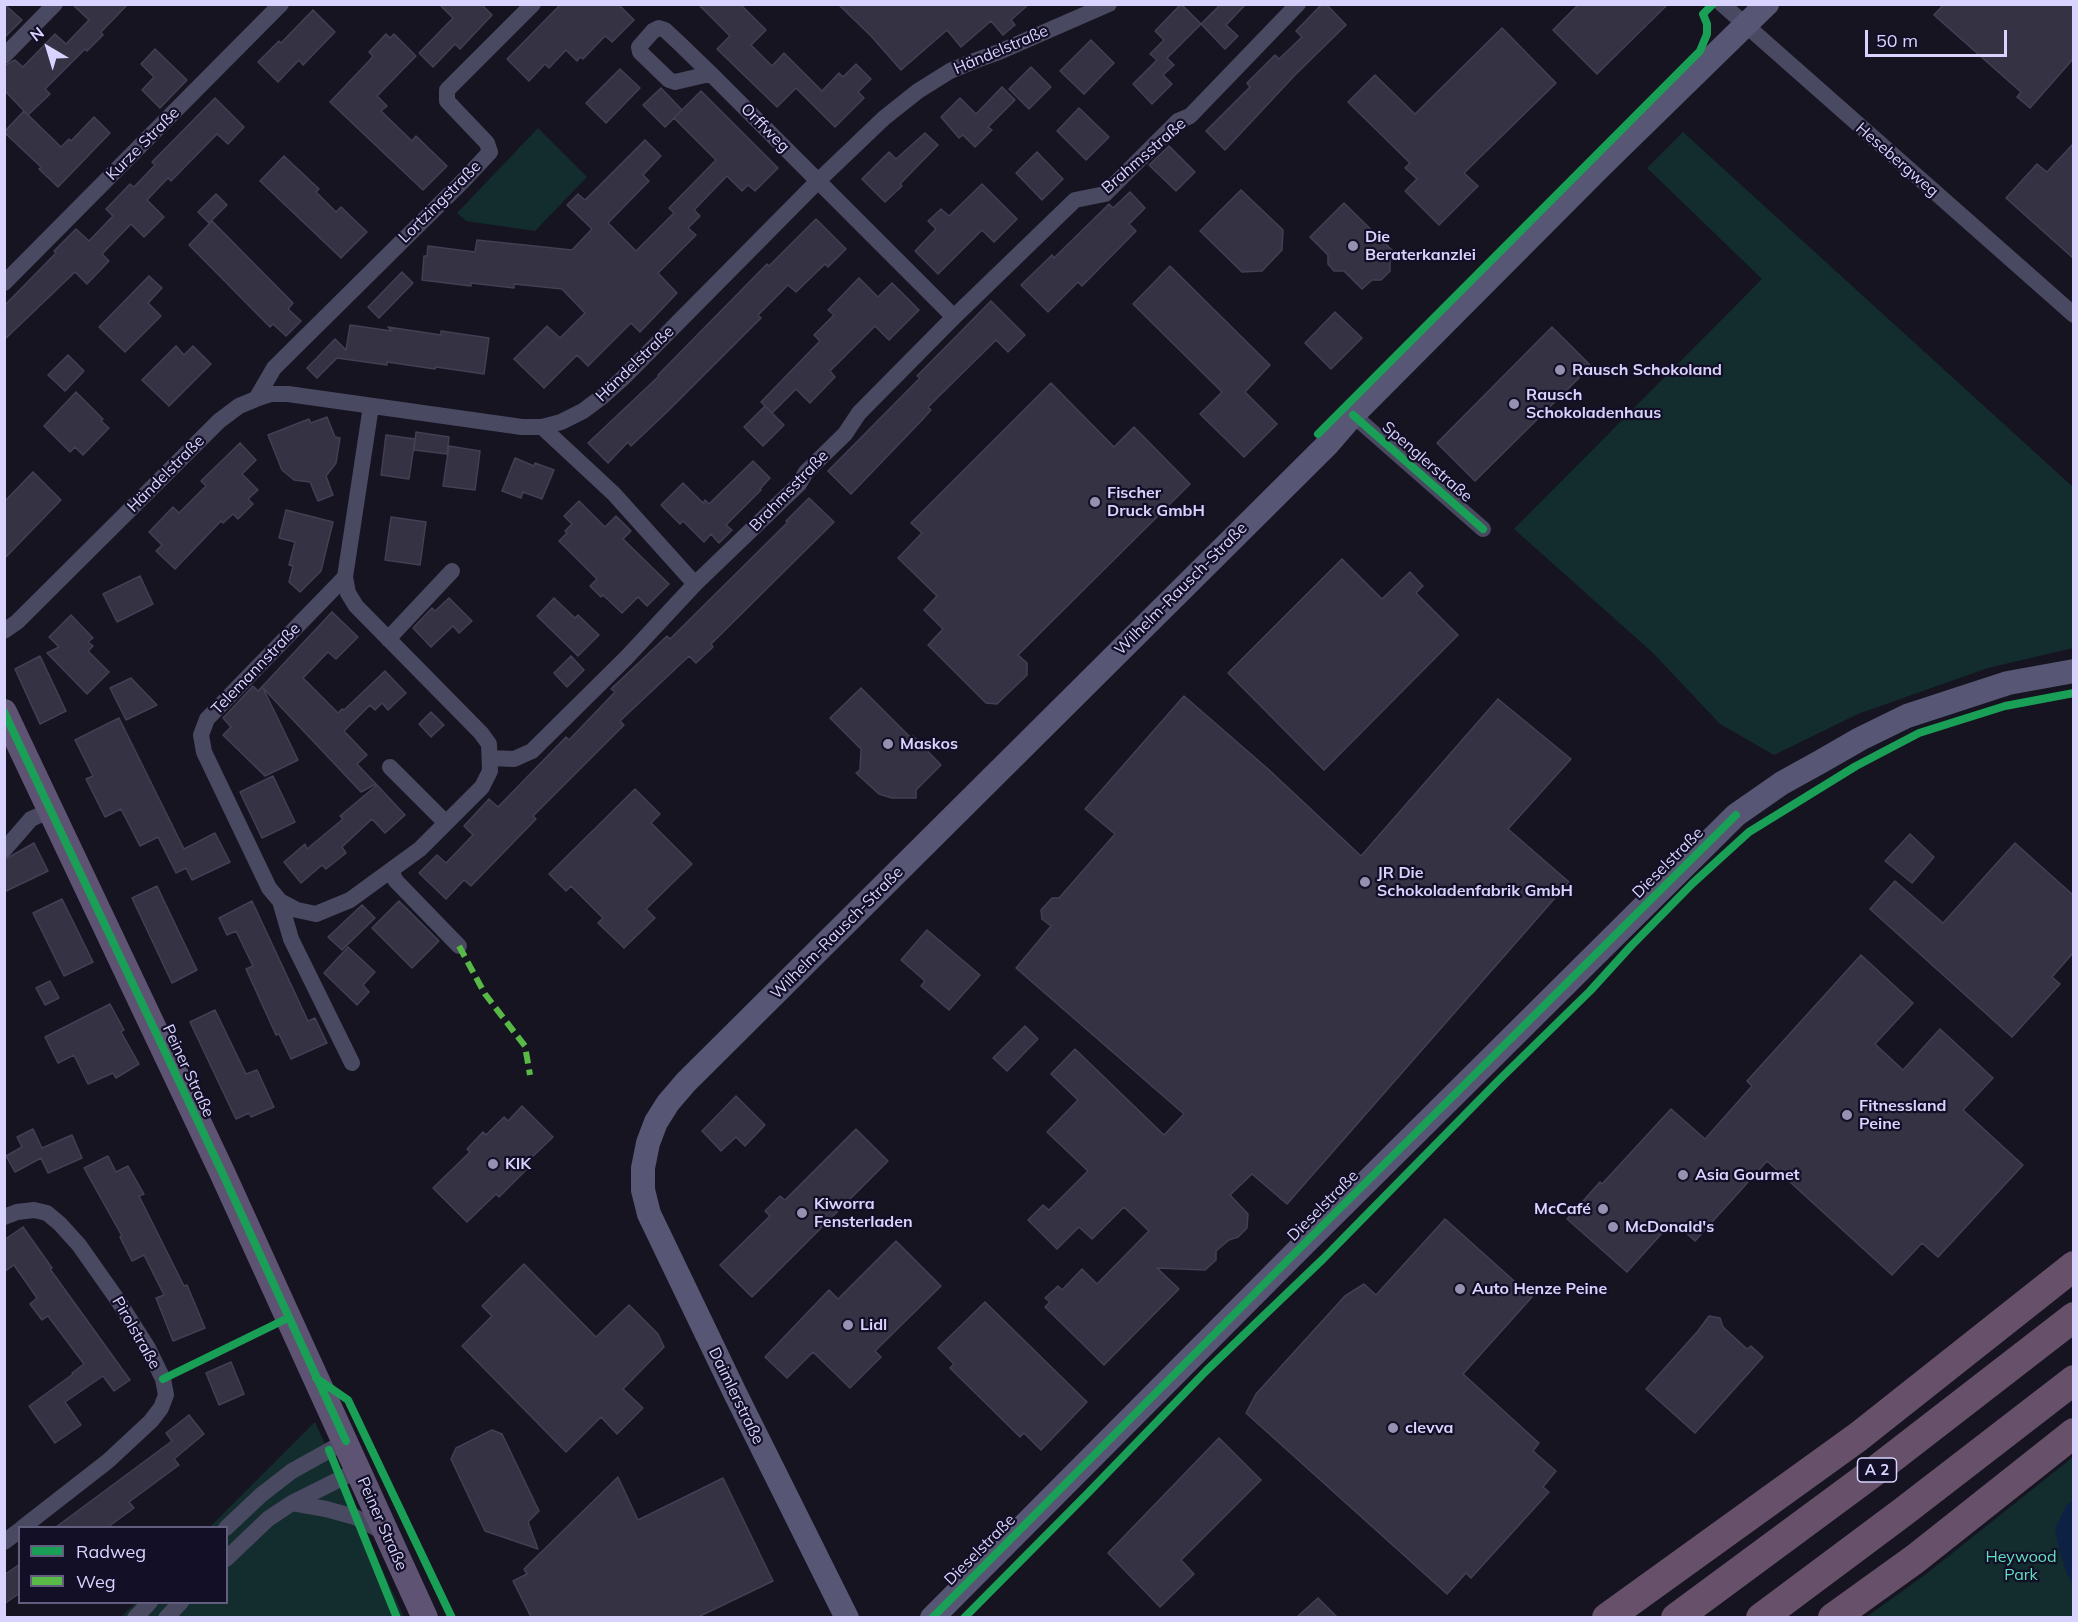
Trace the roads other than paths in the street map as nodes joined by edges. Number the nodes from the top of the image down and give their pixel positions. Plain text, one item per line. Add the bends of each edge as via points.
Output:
1 (55, 4) edge
2 (281, 4) edge
3 (533, 4) edge
4 (1109, 4) edge
5 (1298, 4) edge
6 (1722, 4) edge
7 (1767, 4) edge
8 (1745, 26) junction
9 (4, 56) edge
10 (712, 75) dead end
11 (818, 181) junction
12 (4, 283) edge
13 (2073, 315) edge
14 (954, 317) junction
15 (256, 399) junction
16 (371, 406) junction
17 (1353, 415) junction
18 (542, 427) junction
19 (1483, 529) dead end
20 (452, 572) dead end
21 (345, 577) junction
22 (695, 584) junction
23 (4, 631) edge
24 (388, 639) junction
25 (2073, 671) edge
26 (4, 712) edge
27 (490, 758) junction
28 (390, 767) dead end
29 (51, 810) junction
30 (446, 823) junction
31 (4, 850) edge
32 (391, 872) junction
33 (280, 901) junction
34 (459, 946) dead end
35 (352, 1063) dead end
36 (643, 1168) joint
37 (4, 1217) edge
38 (2073, 1266) edge
39 (2073, 1317) edge
40 (2073, 1380) edge
41 (2073, 1433) edge
42 (345, 1441) junction
43 (358, 1470) junction
44 (292, 1503) junction
45 (25, 1526) edge
46 (228, 1526) edge
47 (18, 1531) edge
48 (387, 1534) junction
49 (4, 1542) edge
50 (228, 1557) edge
51 (148, 1604) edge
52 (179, 1604) edge
53 (135, 1617) edge
54 (166, 1617) edge
55 (425, 1617) edge
56 (847, 1617) edge
57 (932, 1617) edge
58 (1607, 1617) edge
59 (1676, 1617) edge
60 (1761, 1617) edge
61 (1833, 1617) edge

1 - 9 street
2 - 12 street, Kurze Straße
3 - 15 street, Lortzingstraße via 447,90 447,101 487,143 490,152 274,368
4 - 11 street, Händelstraße via 951,71 918,91
5 - 14 street, Brahmsstraße via 1190,116 1178,121 1105,194 1075,200
6 - 8 street, Hesebergweg
7 - 8 street, Wilhelm-Rausch-Straße
8 - 13 street, Hesebergweg
8 - 17 street, Wilhelm-Rausch-Straße
10 - 11 street, Orffweg
11 - 14 street
11 - 18 street, Händelstraße via 603,396 583,411
14 - 22 street, Brahmsstraße via 860,413 799,484
15 - 16 street, Händelstraße via 288,394
15 - 23 street, Händelstraße via 219,421
16 - 18 street, Händelstraße
16 - 21 street
17 - 19 street, Spenglerstraße
17 - 36 street, Wilhelm-Rausch-Straße via 686,1082 656,1122
18 - 22 street via 614,494
20 - 24 street
21 - 24 street via 356,606
21 - 33 street, Telemannstraße via 207,719 201,735 204,752 269,888
22 - 27 street, Brahmsstraße via 532,751 514,759
24 - 27 street via 481,733 489,744
25 - 57 street, Dieselstraße via 2008,683 1907,716 1782,783 1736,815
26 - 29 main road, Peiner Straße
27 - 30 street via 490,771 482,787
28 - 30 street
29 - 31 street via 32,819
29 - 42 main road, Peiner Straße
30 - 32 street
32 - 33 street via 350,900 316,914
32 - 34 street
33 - 35 street, Telemannstraße via 291,939
36 - 56 street, Daimlerstraße via 649,1214 665,1251
37 - 45 street, Pirolstraße via 34,1210 47,1213 79,1245 148,1348 166,1395 151,1421 108,1461
38 - 58 highway via 1858,1437
39 - 59 highway, A 2 via 1875,1471
40 - 60 highway
41 - 61 highway via 1915,1559
42 - 43 main road, Peiner Straße
42 - 46 street via 292,1471
43 - 44 street
43 - 48 main road, Peiner Straße
44 - 48 street via 355,1517
44 - 50 street via 268,1519
47 - 49 street, Pirolstraße
48 - 55 main road, Peiner Straße
51 - 53 street
52 - 54 street

